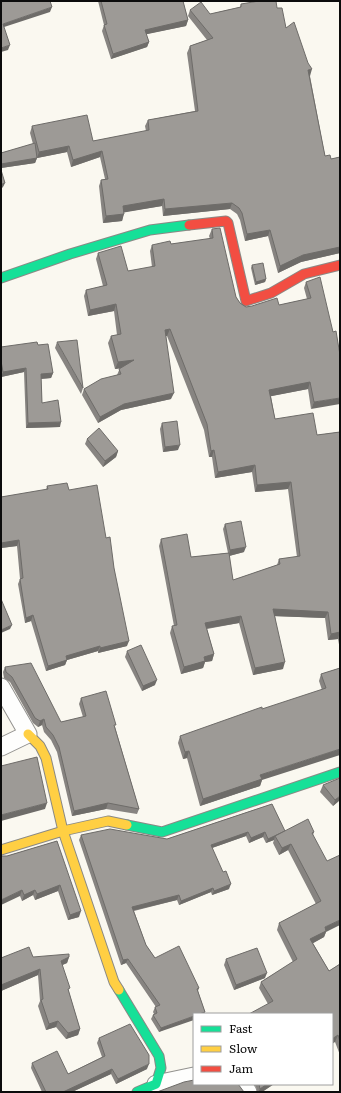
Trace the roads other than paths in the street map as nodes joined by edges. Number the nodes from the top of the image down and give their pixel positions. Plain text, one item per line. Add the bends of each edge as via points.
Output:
1 (340, 265) edge
2 (1, 278) edge
3 (1, 687) edge
4 (28, 734) junction
5 (1, 747) edge
6 (340, 772) edge
7 (63, 831) junction
8 (1, 850) edge
9 (193, 1076) edge
10 (156, 1084) junction
11 (137, 1092) edge

1 - 2 street via 304,274 271,294 246,301 226,221 150,230
3 - 4 street
4 - 5 street
4 - 7 street via 40,746 46,758
6 - 7 street via 162,832 108,821
7 - 8 street
7 - 10 street via 114,982 159,1056 161,1068
9 - 10 street
10 - 11 street

